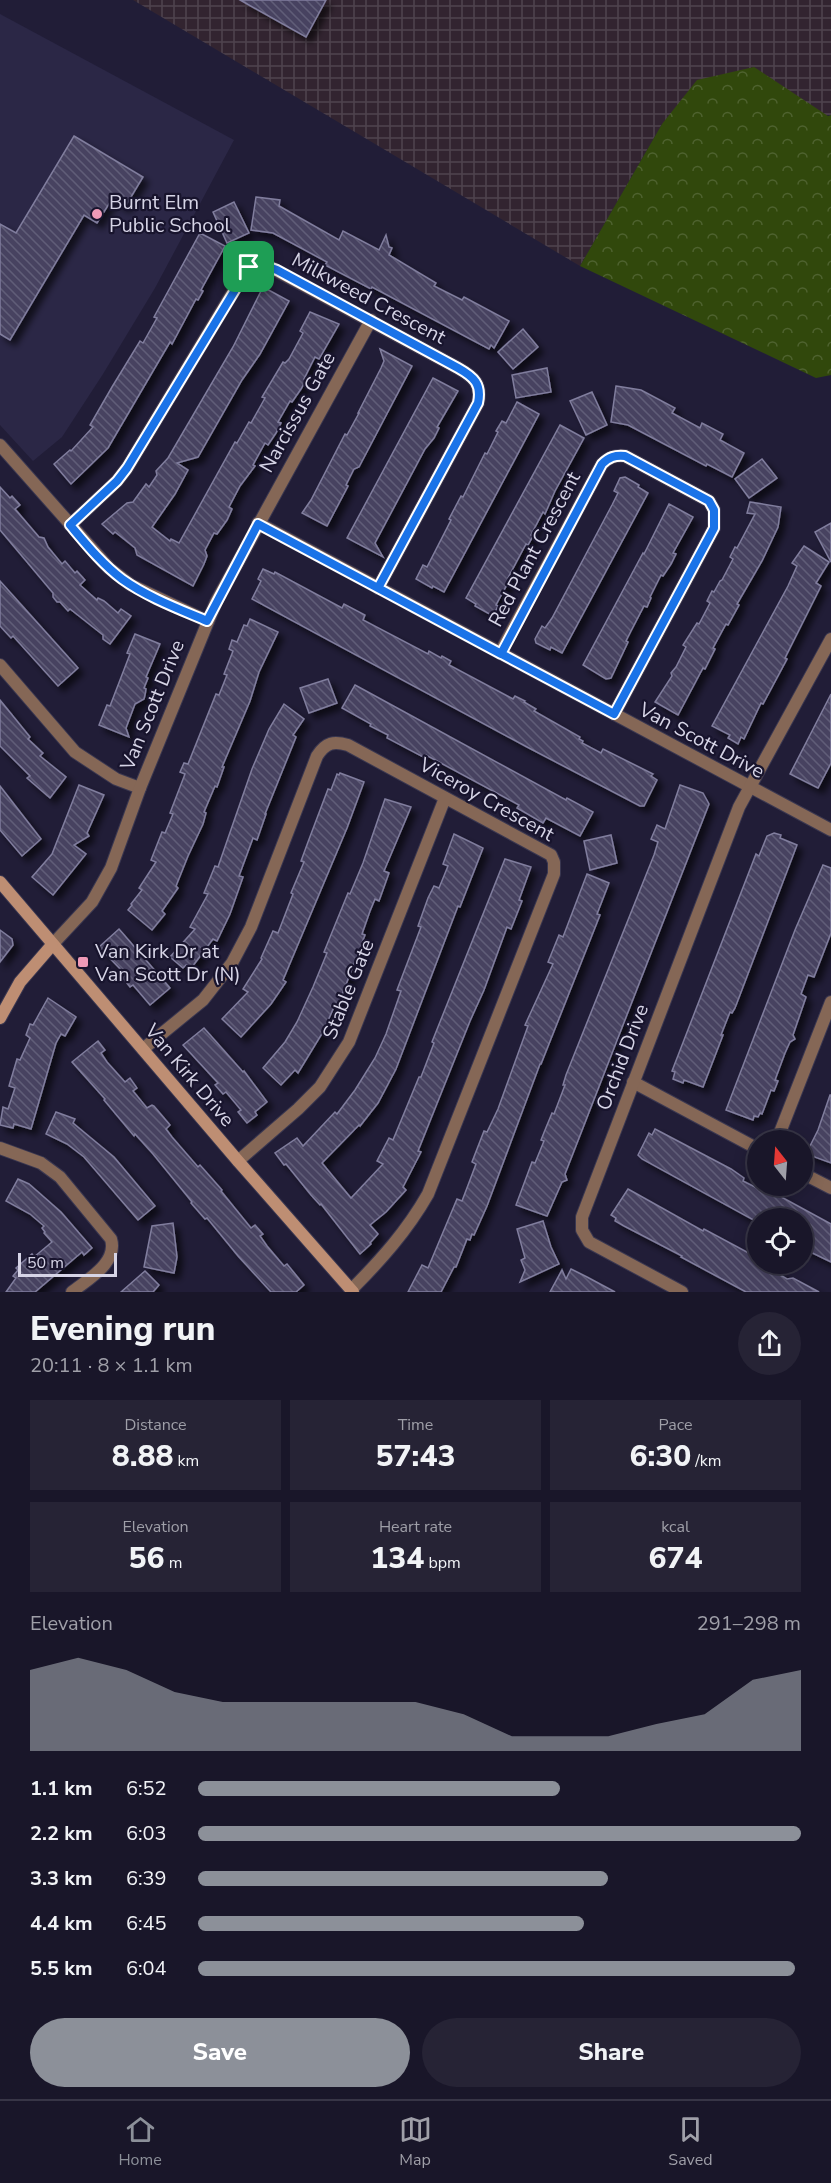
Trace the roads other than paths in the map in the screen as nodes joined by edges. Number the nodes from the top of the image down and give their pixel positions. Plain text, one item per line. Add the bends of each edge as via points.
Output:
1 (371, 320) junction
2 (0, 445) edge
3 (258, 524) junction
4 (70, 525) junction
5 (378, 588) junction
6 (207, 621) junction
7 (831, 639) edge
8 (501, 654) junction
9 (0, 665) edge
10 (614, 714) junction
11 (140, 788) junction
12 (750, 788) junction
13 (445, 798) junction
14 (831, 830) edge
15 (0, 882) edge
16 (52, 945) junction
17 (831, 1002) edge
18 (0, 1018) edge
19 (143, 1049) junction
20 (633, 1082) junction
21 (781, 1130) edge
22 (747, 1143) edge
23 (0, 1148) edge
24 (238, 1161) junction
25 (813, 1179) edge
26 (831, 1188) edge
27 (352, 1291) edge
28 (72, 1292) edge
29 (682, 1292) edge

1 - 3 street, Narcissus Gate
1 - 4 street, Milkweed Crescent via 268,266 249,267 127,468
1 - 5 street, Milkweed Crescent via 468,373 475,378 479,390 478,403
2 - 4 street
3 - 5 street, Van Scott Drive
3 - 6 street, Van Scott Drive
4 - 6 street via 121,578
5 - 8 street, Van Scott Drive
6 - 11 street, Van Scott Drive
7 - 12 street, Orchid Drive
8 - 10 street, Van Scott Drive
8 - 10 street, Red Plant Crescent via 602,464 612,456 620,455 709,501 715,523
9 - 11 street via 75,752 116,779
10 - 12 street, Van Scott Drive
11 - 16 street, Van Scott Drive via 111,868 92,902
12 - 14 street, Van Scott Drive
12 - 20 street, Orchid Drive
13 - 19 street, Viceroy Crescent via 348,745 332,742 323,747 251,927 232,963 203,1000
13 - 24 street, Stable Gate via 349,1042 320,1087
13 - 27 street, Viceroy Crescent via 550,855 554,874 428,1194 396,1242
15 - 16 street, Van Kirk Drive
16 - 18 street, Van Scott Drive via 20,982
16 - 19 street, Van Kirk Drive
17 - 21 street
19 - 24 street, Van Kirk Drive
20 - 22 street
20 - 29 street, Orchid Drive via 582,1217 582,1230 590,1242
23 - 28 street via 41,1163 60,1177 111,1239 111,1257
24 - 27 street, Van Kirk Drive
25 - 26 street

